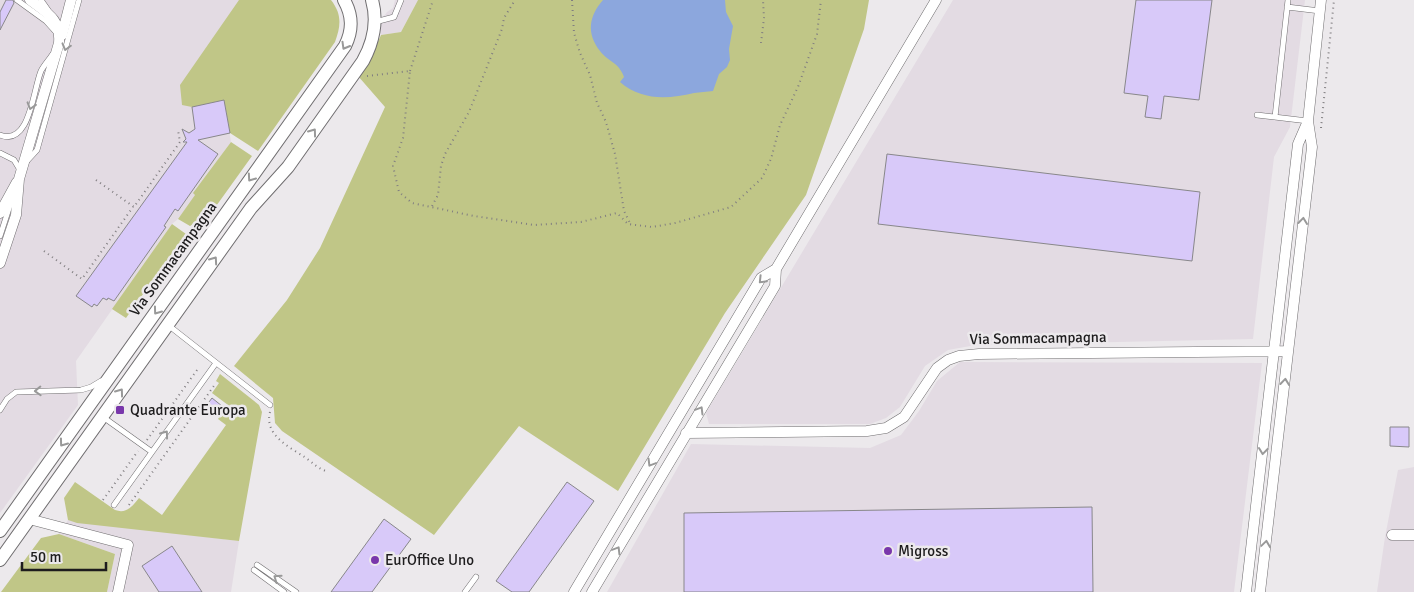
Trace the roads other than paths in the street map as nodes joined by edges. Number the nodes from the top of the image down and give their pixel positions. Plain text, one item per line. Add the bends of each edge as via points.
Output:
1 (17, 0) edge
2 (30, 0) edge
3 (41, 0) edge
4 (71, 0) edge
5 (79, 0) edge
6 (344, 0) edge
7 (372, 0) edge
8 (401, 0) edge
9 (936, 0) edge
10 (1288, 0) edge
11 (1321, 0) edge
12 (1287, 7) junction
13 (1320, 11) junction
14 (55, 20) junction
15 (375, 22) junction
16 (59, 45) junction
17 (1257, 115) dead end
18 (1275, 117) junction
19 (1308, 121) junction
20 (0, 134) edge
21 (0, 153) edge
22 (23, 165) junction
23 (19, 178) junction
24 (0, 214) edge
25 (0, 236) edge
26 (0, 263) edge
27 (776, 269) junction
28 (168, 325) junction
29 (1274, 350) junction
30 (1288, 351) junction
31 (216, 363) junction
32 (115, 369) junction
33 (270, 405) road end
34 (0, 410) edge
35 (102, 416) junction
36 (686, 433) junction
37 (152, 452) junction
38 (114, 505) dead end
39 (29, 519) junction
40 (0, 531) edge
41 (1392, 535) dead end
42 (1414, 535) edge
43 (0, 560) edge
44 (257, 565) dead end
45 (254, 570) dead end
46 (476, 577) dead end
47 (118, 592) edge
48 (284, 592) edge
49 (296, 592) edge
50 (465, 592) edge
51 (574, 592) edge
52 (592, 592) edge
53 (1246, 592) edge
54 (1260, 592) edge

1 - 16 lane via 51,26
2 - 14 street
3 - 14 lane
4 - 16 street
5 -> 22 lane via 37,150
6 -> 32 street, Via Sommacampagna via 352,24 345,46
7 - 15 street
8 - 15 lane via 394,16
9 - 27 street
10 - 12 lane
11 - 13 street
12 - 13 lane
12 - 18 lane
13 - 19 street
14 - 16 street
28 -> 15 street via 251,208 288,167 357,70 368,52
16 -> 20 lane via 41,72 24,127 14,136
16 - 22 street
17 - 18 lane
18 - 19 lane
19 - 29 street via 1298,144
30 -> 19 street via 1312,147
21 - 23 lane via 17,164
22 - 23 street
23 - 24 street
23 - 25 lane
23 - 26 street via 16,215
36 -> 27 street via 775,286
27 -> 51 street via 761,278
28 - 31 lane
35 -> 28 street
29 - 30 street, Via Sommacampagna
29 - 36 street, Via Sommacampagna via 959,356 937,368 904,416 886,428 867,431
29 -> 53 street
54 -> 30 street
31 - 33 lane
37 -> 31 lane
32 -> 34 lane via 100,382 81,390 16,392
32 -> 40 street, Via Sommacampagna
35 - 37 lane
35 - 39 street
52 -> 36 street
37 - 38 lane
39 - 43 street
39 - 47 street via 128,545
41 - 42 street
49 -> 44 lane
45 - 48 lane
46 - 50 lane

